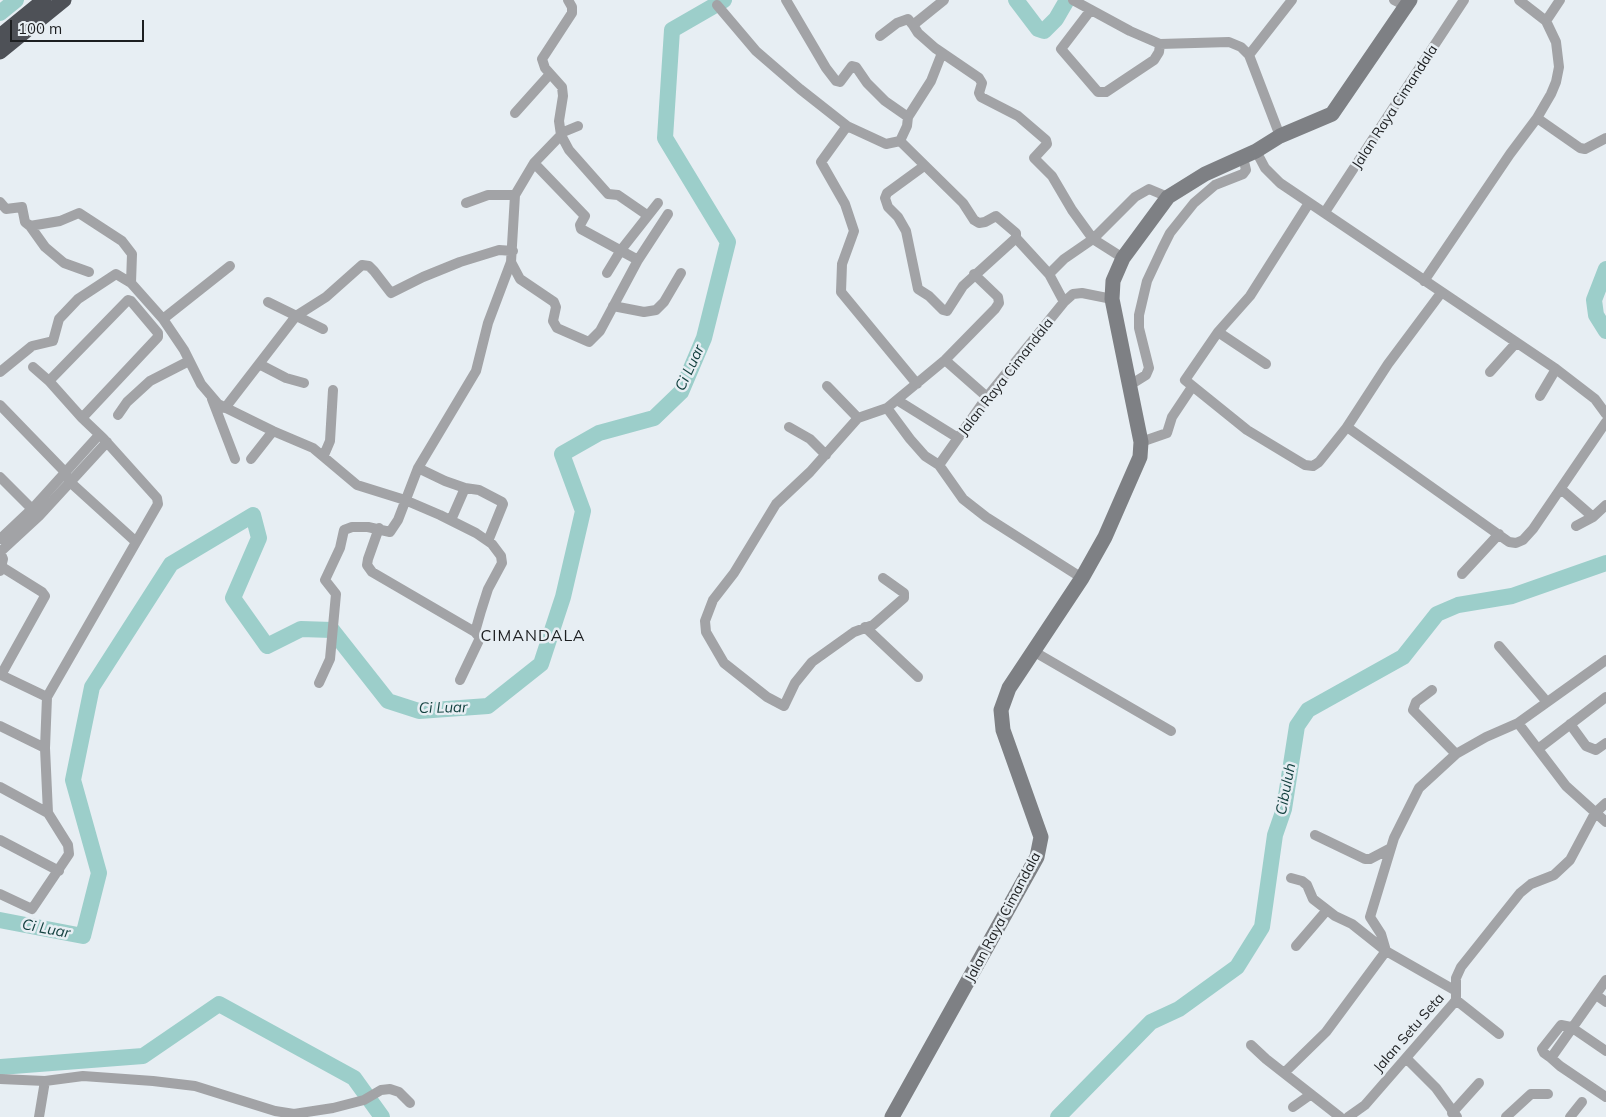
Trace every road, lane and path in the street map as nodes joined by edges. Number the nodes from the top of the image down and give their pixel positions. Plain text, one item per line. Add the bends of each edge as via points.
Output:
1 (44, 0) edge
2 (64, 0) edge
3 (568, 0) edge
4 (786, 0) edge
5 (944, 0) edge
6 (1073, 0) edge
7 (1292, 0) edge
8 (1464, 0) edge
9 (1519, 0) edge
10 (1560, 0) edge
11 (1404, 2) edge
12 (717, 5) dead end
13 (1090, 11) junction
14 (1546, 21) junction
15 (913, 25) junction
16 (0, 36) edge
17 (880, 36) dead end
18 (1160, 44) junction
19 (0, 52) edge
20 (942, 53) junction
21 (1249, 55) junction
22 (550, 74) junction
23 (516, 113) dead end
24 (908, 117) junction
25 (1537, 118) junction
26 (578, 126) dead end
27 (847, 126) junction
28 (561, 134) junction
29 (1280, 136) junction
30 (1606, 138) edge
31 (900, 141) junction
32 (1249, 154) junction
33 (534, 163) junction
34 (924, 166) junction
35 (1210, 180) junction
36 (516, 195) junction
37 (1168, 197) junction
38 (0, 202) edge
39 (466, 203) dead end
40 (658, 203) dead end
41 (1309, 203) junction
42 (1325, 212) junction
43 (668, 214) dead end
44 (647, 215) junction
45 (30, 226) junction
46 (1016, 238) junction
47 (1093, 238) junction
48 (621, 250) junction
49 (512, 257) junction
50 (1123, 258) junction
51 (638, 260) junction
52 (230, 266) dead end
53 (89, 272) dead end
54 (608, 273) dead end
55 (681, 273) dead end
56 (974, 274) junction
57 (1049, 274) junction
58 (1424, 281) junction
59 (131, 283) junction
60 (1441, 293) junction
61 (1112, 299) junction
62 (268, 302) dead end
63 (1064, 302) junction
64 (613, 306) junction
65 (296, 316) junction
66 (163, 319) junction
67 (323, 329) dead end
68 (1218, 332) junction
69 (1516, 343) junction
70 (945, 360) junction
71 (189, 361) junction
72 (259, 364) junction
73 (1266, 364) dead end
74 (33, 367) dead end
75 (1556, 369) junction
76 (0, 372) edge
77 (1490, 372) dead end
78 (49, 381) junction
79 (304, 383) dead end
80 (916, 384) junction
81 (1130, 385) junction
82 (827, 386) dead end
83 (1192, 387) junction
84 (333, 390) dead end
85 (210, 395) junction
86 (1540, 396) dead end
87 (986, 397) junction
88 (897, 400) junction
89 (0, 405) edge
90 (225, 408) junction
91 (882, 409) junction
92 (1606, 414) edge
93 (118, 415) dead end
94 (82, 418) junction
95 (858, 418) junction
96 (1606, 422) edge
97 (789, 427) dead end
98 (1347, 427) junction
99 (272, 431) junction
100 (103, 438) junction
101 (958, 438) junction
102 (1141, 442) junction
103 (324, 455) junction
104 (826, 455) junction
105 (235, 459) dead end
106 (251, 459) dead end
107 (938, 466) junction
108 (418, 468) junction
109 (64, 472) junction
110 (0, 477) edge
111 (70, 482) junction
112 (465, 488) junction
113 (1561, 489) junction
114 (405, 500) junction
115 (1606, 505) edge
116 (35, 513) junction
117 (1593, 517) junction
118 (451, 520) junction
119 (1576, 526) dead end
120 (379, 528) junction
121 (1499, 534) junction
122 (0, 539) edge
123 (488, 541) junction
124 (136, 542) junction
125 (1, 569) edge
126 (1462, 574) dead end
127 (883, 578) dead end
128 (1082, 578) junction
129 (865, 627) junction
130 (475, 632) junction
131 (1499, 646) dead end
132 (1033, 651) junction
133 (1606, 660) edge
134 (0, 675) edge
135 (918, 677) dead end
136 (460, 680) dead end
137 (319, 683) dead end
138 (1432, 690) dead end
139 (47, 697) junction
140 (1606, 697) edge
141 (1547, 702) junction
142 (1518, 723) junction
143 (1570, 724) junction
144 (0, 726) edge
145 (1172, 731) dead end
146 (1606, 743) edge
147 (45, 748) junction
148 (1538, 749) junction
149 (1456, 754) junction
150 (0, 787) edge
151 (1606, 803) edge
152 (48, 813) junction
153 (1595, 813) junction
154 (1606, 822) edge
155 (1315, 835) dead end
156 (0, 840) edge
157 (1391, 848) junction
158 (59, 871) junction
159 (1291, 878) dead end
160 (0, 894) edge
161 (1327, 910) junction
162 (1296, 946) dead end
163 (1386, 951) junction
164 (1606, 980) edge
165 (1456, 995) junction
166 (1596, 995) junction
167 (1606, 1002) edge
168 (1571, 1027) junction
169 (1499, 1034) dead end
170 (1251, 1045) dead end
171 (1606, 1051) edge
172 (1407, 1059) junction
173 (1284, 1073) junction
174 (0, 1079) edge
175 (44, 1082) junction
176 (1479, 1083) dead end
177 (1548, 1094) dead end
178 (1310, 1095) junction
179 (1606, 1097) edge
180 (1582, 1102) dead end
181 (410, 1103) dead end
182 (1293, 1107) dead end
183 (1454, 1115) edge
184 (39, 1117) edge
185 (892, 1117) edge
186 (1340, 1117) edge
187 (1348, 1117) edge
188 (1506, 1117) edge
189 (1570, 1117) edge

1 - 16 highway
2 - 19 highway
3 - 22 street via 572,13 542,59
4 - 24 street via 836,81 840,82 852,66 856,67 885,101
5 - 15 street
6 - 13 street
7 - 21 street
8 - 42 street, Jalan Raya Cimandala
9 - 14 street
10 - 14 street
11 - 29 street, Jalan Raya Cimandala via 1332,114
12 - 27 street via 756,51
13 - 18 street
13 - 18 street via 1061,49 1098,92 1106,92 1154,60
14 - 25 street via 1556,42 1559,67 1556,82
15 - 17 street via 908,19
15 - 20 street via 925,41
18 - 21 street via 1229,42
20 - 24 street via 931,81
20 - 47 street via 979,78 981,98 1018,116 1047,142 1034,158 1056,182
21 - 29 street
22 - 23 street
22 - 28 street via 562,87
24 - 31 street
25 - 30 street via 1580,148 1585,149
25 - 58 street
26 - 28 street
27 - 31 street via 886,144
27 - 80 street via 820,162 845,204 854,231 842,264 841,292
28 - 33 street
28 - 44 street via 569,150 608,194 618,195
29 - 32 street, Jalan Raya Cimandala
31 - 34 street
32 - 35 street, Jalan Raya Cimandala
32 - 41 street via 1270,176
33 - 36 street
33 - 48 street via 585,216 580,225 582,229
34 - 46 street via 963,203 974,220 985,222 996,216 1016,233
34 - 56 street via 885,198 906,231 918,290 947,311
35 - 37 street, Jalan Raya Cimandala
35 - 81 street, Jalan Raya Cimandala via 1170,233 1147,281 1139,328 1149,368 1146,375
36 - 39 street via 488,194
36 - 49 street
37 - 47 street via 1149,189 1135,197
37 - 50 street, Jalan Raya Cimandala
38 - 45 street via 6,209 22,207 25,222
40 - 44 street
41 - 42 street
41 - 68 street via 1250,296
42 - 58 street
43 - 51 street
44 - 48 street
45 - 53 street via 45,247 64,263
45 - 59 street via 73,214 86,217 130,248
46 - 56 street
46 - 57 street
47 - 50 street
47 - 57 street via 1064,258
48 - 51 street
48 - 54 street
49 - 64 street via 520,279 554,302 553,321 557,328 586,341 593,340
49 - 65 street via 499,250 460,262 391,293 369,266 362,265 326,297
49 - 108 street via 488,323 476,371
50 - 61 street, Jalan Raya Cimandala via 1113,281
51 - 64 street
52 - 66 street
55 - 64 street via 656,310 644,312
56 - 70 street via 998,297 999,303
57 - 63 street
58 - 60 street
59 - 66 street
59 - 76 street via 116,274 78,299 59,319 53,341 32,346
60 - 69 street
60 - 98 street via 1388,364
61 - 63 street, Jalan Raya Cimandala via 1082,293 1073,294
61 - 81 street, Jalan Raya Cimandala
62 - 65 street
63 - 87 street, Jalan Raya Cimandala
65 - 67 street
65 - 72 street
66 - 71 street
68 - 73 street
68 - 83 street via 1186,376 1185,380
69 - 75 street
69 - 77 street
70 - 80 street
70 - 87 street
71 - 85 street
71 - 93 street via 150,381
72 - 79 street
72 - 90 street
74 - 78 street
75 - 86 street
75 - 92 street via 1595,399
78 - 94 street
78 - 94 street via 128,300 131,301 158,337
80 - 88 street
81 - 102 street, Jalan Raya Cimandala
82 - 95 street
83 - 98 street via 1247,430 1305,465 1313,466 1320,462
83 - 102 street via 1172,417 1167,433
84 - 103 street via 330,441
85 - 90 street
85 - 105 street
87 - 101 street, Jalan Raya Cimandala
88 - 91 street
88 - 101 street
89 - 109 street
90 - 99 street
91 - 95 street
91 - 107 street
94 - 100 street
95 - 104 street
96 - 113 street
97 - 104 street via 810,439
98 - 121 street
99 - 103 street
99 - 106 street
100 - 109 street
100 - 111 street
100 - 124 street via 157,498 158,504
101 - 107 street, Jalan Raya Cimandala
102 - 128 street, Jalan Raya Cimandala via 1133,476
103 - 114 street via 357,485
104 - 129 street via 769,513 751,547 708,610 706,632 724,663 784,706 795,683 812,662 827,649
107 - 128 street via 952,487 971,505
108 - 112 street
108 - 114 street
109 - 111 street
109 - 116 street
110 - 116 street
111 - 116 street
111 - 124 street
112 - 118 street
112 - 123 street via 479,490 503,503
113 - 117 street
113 - 121 street via 1523,540 1508,542
114 - 118 street
114 - 120 street via 390,532
115 - 117 street
116 - 122 street
116 - 125 street via 0,552
117 - 119 street
118 - 123 street
120 - 130 street via 367,565 372,572
120 - 137 street via 352,527 344,530 340,548 325,580 336,594 329,663
121 - 126 street
123 - 130 street via 502,562 488,589
124 - 139 street
125 - 134 street via 46,596
127 - 129 street via 905,595 881,619
128 - 132 street, Jalan Raya Cimandala
129 - 135 street
130 - 136 street via 480,638
131 - 141 street
132 - 145 street
132 - 185 street, Jalan Raya Cimandala via 1009,688 1001,720 1041,837 1037,857
133 - 141 street
134 - 139 street
138 - 149 street via 1416,702 1413,710
139 - 147 street
140 - 143 street
141 - 142 street
142 - 148 street
142 - 149 street via 1486,736
143 - 146 street via 1586,746 1596,750
143 - 148 street
144 - 147 street
147 - 152 street
148 - 153 street via 1566,786
149 - 157 street via 1419,788
150 - 152 street
151 - 153 street, Jalan Setu Seta
152 - 158 street via 70,848
153 - 154 street
153 - 165 street, Jalan Setu Seta via 1570,860 1554,875 1531,884 1520,893 1484,937 1458,972
155 - 157 street via 1364,859
156 - 158 street
157 - 163 street via 1370,917 1381,934
158 - 160 street via 32,909
159 - 161 street via 1307,885 1313,899
161 - 162 street
161 - 163 street via 1352,924
163 - 165 street
163 - 173 street via 1326,1032
164 - 166 street
165 - 169 street
165 - 172 street, Jalan Setu Seta
166 - 167 street
166 - 168 street
168 - 171 street
168 - 179 street via 1551,1058
170 - 173 street
172 - 183 street via 1436,1088
172 - 187 street, Jalan Setu Seta via 1365,1105
173 - 178 street
174 - 175 street
175 - 181 street via 83,1076 195,1086 274,1111 294,1114 364,1100 381,1090 395,1091
175 - 184 street
176 - 183 street
177 - 188 street via 1531,1094
178 - 182 street
178 - 186 street
180 - 189 street

